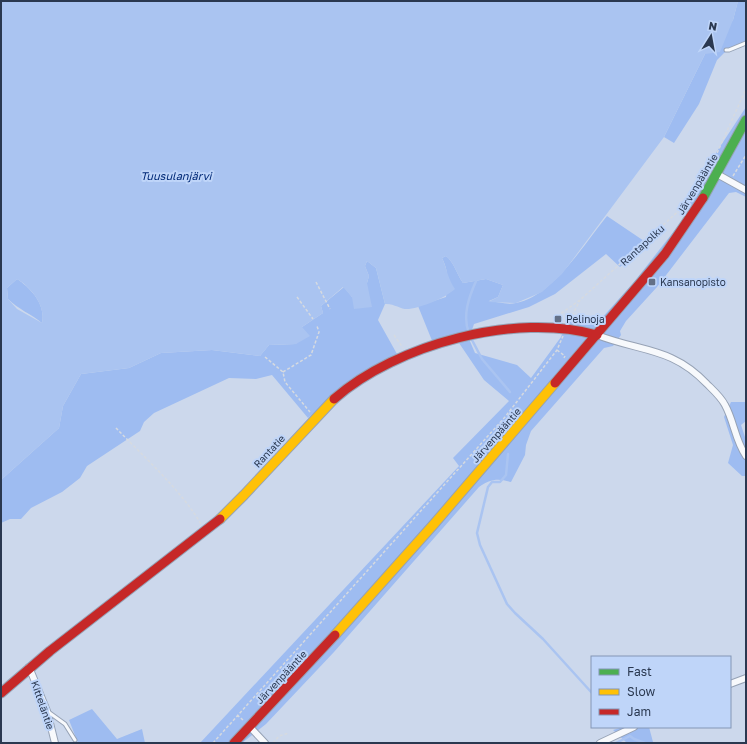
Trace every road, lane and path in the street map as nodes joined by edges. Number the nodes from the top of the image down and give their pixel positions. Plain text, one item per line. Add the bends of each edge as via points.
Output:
1 (746, 44) edge
2 (726, 50) dead end
3 (746, 89) edge
4 (746, 120) edge
5 (746, 156) edge
6 (711, 165) dead end
7 (717, 174) junction
8 (729, 181) junction
9 (746, 190) edge
10 (694, 197) dead end
11 (316, 282) dead end
12 (296, 297) dead end
13 (580, 300) junction
14 (330, 309) dead end
15 (313, 320) dead end
16 (317, 326) dead end
17 (545, 326) junction
18 (568, 327) junction
19 (394, 335) dead end
20 (597, 335) junction
21 (557, 350) junction
22 (407, 353) junction
23 (265, 357) dead end
24 (562, 361) dead end
25 (283, 372) junction
26 (315, 418) junction
27 (116, 428) dead end
28 (746, 456) edge
29 (205, 532) junction
30 (29, 667) junction
31 (746, 678) edge
32 (731, 684) edge
33 (1, 693) edge
34 (47, 711) junction
35 (250, 727) junction
36 (632, 728) edge
37 (289, 734) dead end
38 (75, 740) dead end
39 (55, 743) edge
40 (213, 743) edge
41 (234, 743) edge
42 (265, 743) edge
43 (273, 743) edge
44 (600, 743) edge

1 - 2 lane
3 - 6 path
4 - 7 main road, Järvenpääntie
5 - 8 path
7 - 8 street
7 - 20 main road, Järvenpääntie via 700,204 665,254
8 - 9 street
10 - 13 path, Rantapolku
11 - 14 path
12 - 15 path
13 - 17 path, Rantapolku
13 - 18 path, Rantapolku
16 - 25 path via 319,332 311,354
17 - 18 main road, Rantatie
17 - 22 main road, Rantatie via 474,334
18 - 20 main road, Rantatie
18 - 21 path, Rantapolku
19 - 22 path
20 - 28 street via 668,356 689,367 725,405 734,433
20 - 35 main road, Järvenpääntie via 434,524
21 - 24 path via 565,356
21 - 40 path, Rantapolku via 505,417
22 - 26 main road, Rantatie via 344,390
23 - 25 path
25 - 26 path via 285,382
26 - 29 main road, Rantatie via 228,512
27 - 29 path via 192,512
29 - 30 main road, Rantatie
30 - 33 main road, Rantatie
30 - 34 street, Kitteläntie
31 - 32 street
34 - 38 lane via 65,724
34 - 39 street, Kitteläntie
35 - 41 main road, Järvenpääntie
35 - 42 street
36 - 44 street
37 - 43 path via 279,736

